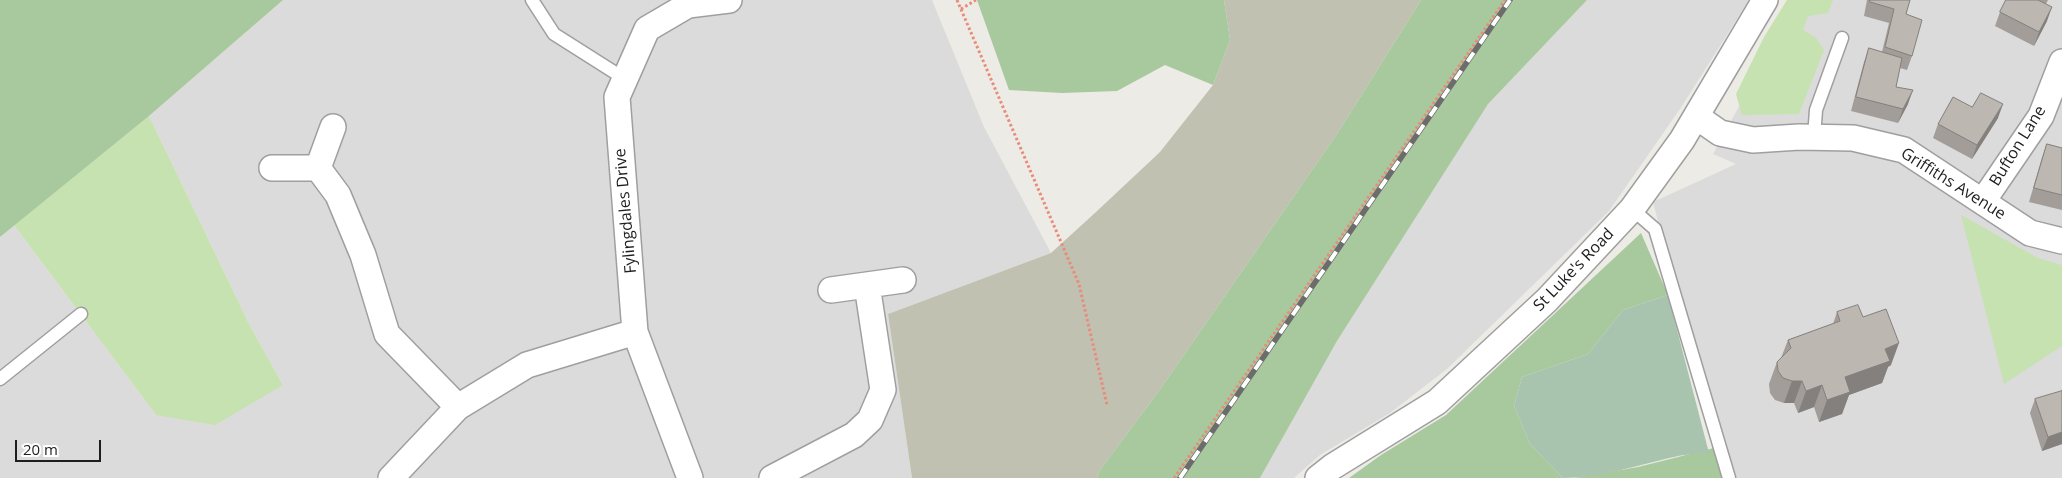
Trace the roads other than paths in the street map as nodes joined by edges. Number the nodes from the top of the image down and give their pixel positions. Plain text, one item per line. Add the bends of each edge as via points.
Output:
1 (532, 0) edge
2 (729, 0) edge
3 (1765, 0) edge
4 (1842, 38) dead end
5 (2062, 62) edge
6 (625, 79) junction
7 (1697, 117) junction
8 (333, 127) dead end
9 (1814, 137) junction
10 (272, 168) dead end
11 (318, 168) junction
12 (1983, 201) junction
13 (1632, 209) junction
14 (2062, 241) edge
15 (903, 280) dead end
16 (867, 285) junction
17 (831, 290) dead end
18 (81, 314) dead end
19 (636, 332) junction
20 (0, 379) edge
21 (458, 407) junction
22 (391, 478) edge
23 (690, 478) edge
24 (772, 478) edge
25 (1318, 478) edge
26 (1729, 478) edge

1 - 6 lane via 554,34
2 - 6 street, Fylingdales Drive via 688,5 646,29
3 - 7 street, St Luke's Road
4 - 9 lane via 1816,110
5 - 12 street, Bufton Lane via 2041,116
6 - 19 street, Fylingdales Drive via 617,97
7 - 9 street, Griffiths Avenue via 1720,133 1753,140
7 - 13 street, St Luke's Road
8 - 11 street
9 - 12 street, Griffiths Avenue via 1853,138 1904,150
10 - 11 street
11 - 21 street via 338,195 364,255 387,334
12 - 14 street, Griffiths Avenue via 2030,233
13 - 25 street, St Luke's Road via 1547,300 1437,402
13 - 26 lane via 1654,229
15 - 16 street
16 - 17 street
16 - 24 street via 883,390 870,420 854,435
18 - 20 lane
19 - 21 street via 527,365
19 - 23 street, Fylingdales Drive
21 - 22 street

